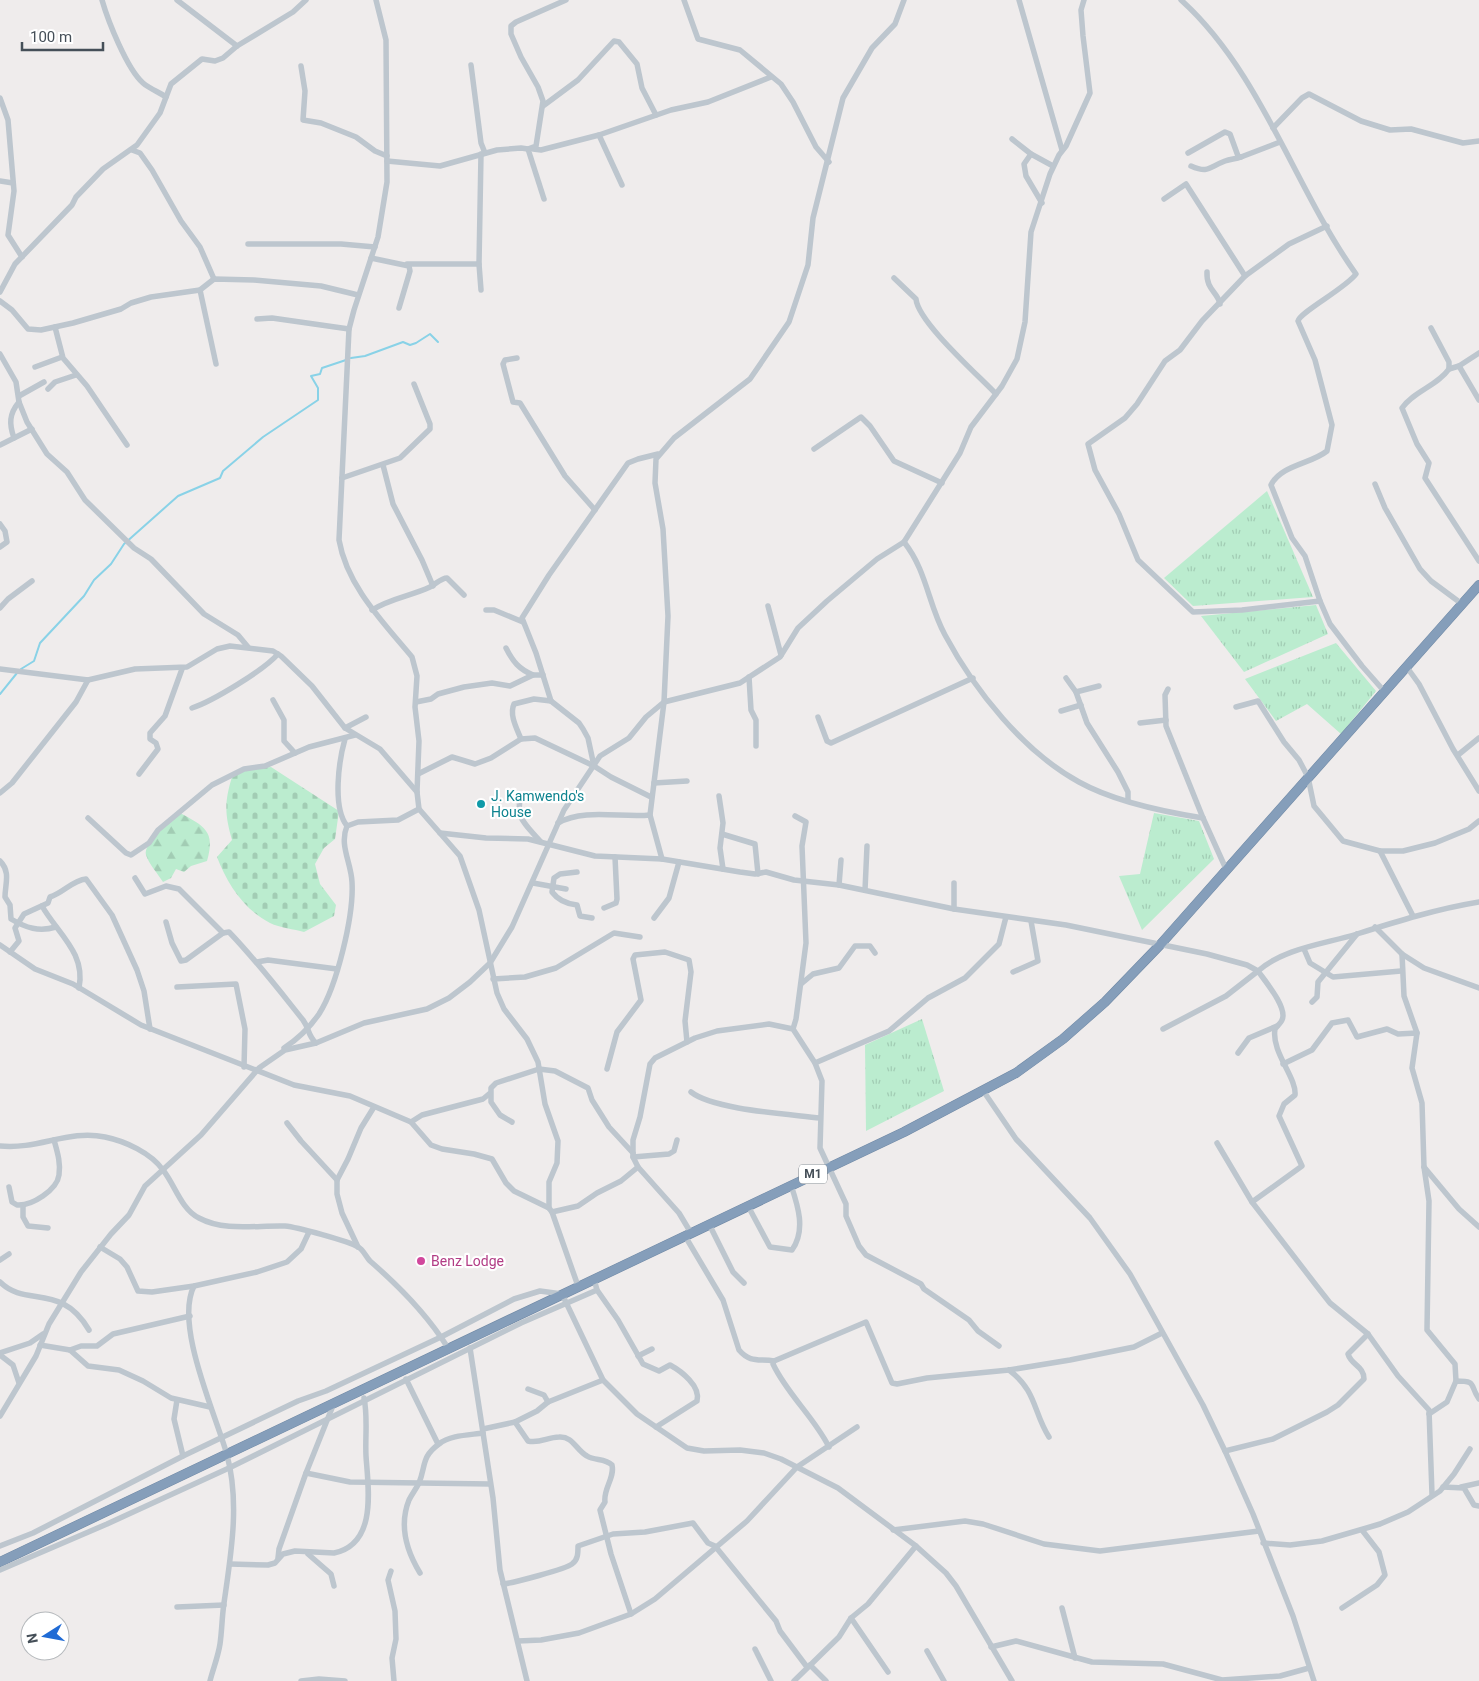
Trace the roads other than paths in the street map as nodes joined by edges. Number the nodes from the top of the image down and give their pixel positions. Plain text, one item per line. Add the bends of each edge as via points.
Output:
1 (102, 0) edge
2 (177, 0) edge
3 (306, 0) edge
4 (376, 0) edge
5 (566, 0) edge
6 (684, 0) edge
7 (904, 0) edge
8 (1018, 0) edge
9 (1084, 0) edge
10 (1181, 0) edge
11 (236, 46) junction
12 (471, 65) dead end
13 (301, 66) dead end
14 (771, 77) junction
15 (166, 97) junction
16 (0, 98) edge
17 (543, 106) junction
18 (656, 115) junction
19 (1273, 128) junction
20 (599, 135) junction
21 (1012, 139) dead end
22 (1479, 141) edge
23 (1280, 142) junction
24 (530, 149) junction
25 (132, 150) junction
26 (1062, 150) junction
27 (1188, 153) dead end
28 (483, 154) junction
29 (1030, 154) junction
30 (1242, 157) junction
31 (387, 158) junction
32 (828, 162) junction
33 (1053, 166) junction
34 (1191, 166) dead end
35 (0, 181) edge
36 (13, 183) junction
37 (622, 185) dead end
38 (544, 199) dead end
39 (1164, 199) dead end
40 (1042, 203) junction
41 (1327, 226) junction
42 (248, 244) dead end
43 (375, 247) junction
44 (22, 257) junction
45 (371, 258) junction
46 (407, 264) junction
47 (479, 264) junction
48 (1207, 272) dead end
49 (1245, 276) junction
50 (0, 278) edge
51 (894, 278) dead end
52 (214, 279) junction
53 (6, 282) junction
54 (200, 290) junction
55 (481, 290) dead end
56 (0, 292) edge
57 (358, 295) junction
58 (0, 301) edge
59 (1220, 304) junction
60 (399, 308) dead end
61 (257, 319) dead end
62 (55, 327) junction
63 (1431, 328) dead end
64 (349, 329) junction
65 (1479, 353) edge
66 (0, 354) edge
67 (62, 357) junction
68 (517, 358) dead end
69 (216, 364) dead end
70 (35, 366) dead end
71 (1459, 366) junction
72 (1449, 369) junction
73 (76, 375) junction
74 (44, 382) dead end
75 (414, 384) dead end
76 (48, 389) dead end
77 (996, 394) junction
78 (19, 399) junction
79 (1479, 400) edge
80 (32, 429) junction
81 (14, 438) junction
82 (0, 445) edge
83 (127, 445) dead end
84 (814, 449) dead end
85 (658, 454) junction
86 (383, 465) junction
87 (342, 478) junction
88 (942, 483) junction
89 (1375, 484) dead end
90 (595, 510) junction
91 (0, 524) edge
92 (904, 542) junction
93 (0, 548) edge
94 (1479, 561) edge
95 (32, 581) dead end
96 (1479, 585) edge
97 (433, 586) junction
98 (464, 596) dead end
99 (1320, 601) junction
100 (1462, 604) junction
101 (768, 606) dead end
102 (0, 608) edge
103 (372, 610) junction
104 (486, 610) dead end
105 (523, 622) junction
106 (248, 647) junction
107 (506, 648) dead end
108 (278, 654) junction
109 (782, 655) junction
110 (1406, 666) junction
111 (182, 668) junction
112 (0, 670) edge
113 (543, 675) junction
114 (533, 676) junction
115 (749, 678) junction
116 (973, 678) junction
117 (1066, 678) dead end
118 (88, 680) junction
119 (1099, 686) dead end
120 (1168, 689) dead end
121 (1384, 691) junction
122 (1076, 692) junction
123 (273, 700) dead end
124 (550, 701) junction
125 (416, 702) junction
126 (664, 702) junction
127 (1081, 705) junction
128 (1236, 707) dead end
129 (192, 708) dead end
130 (1061, 711) dead end
131 (366, 717) dead end
132 (818, 717) dead end
133 (1166, 720) junction
134 (1140, 723) dead end
135 (345, 728) junction
136 (355, 735) junction
137 (345, 738) junction
138 (1479, 738) edge
139 (520, 739) junction
140 (756, 746) dead end
141 (295, 754) junction
142 (1458, 755) junction
143 (594, 766) junction
144 (139, 774) dead end
145 (418, 774) junction
146 (1308, 777) junction
147 (686, 781) dead end
148 (654, 783) junction
149 (1479, 791) edge
150 (417, 792) junction
151 (0, 793) edge
152 (515, 794) dead end
153 (719, 796) dead end
154 (651, 797) junction
155 (1128, 800) junction
156 (419, 809) junction
157 (650, 815) junction
158 (795, 816) dead end
159 (88, 818) dead end
160 (1203, 818) junction
161 (1479, 821) edge
162 (558, 823) junction
163 (347, 826) junction
164 (440, 833) junction
165 (722, 834) junction
166 (541, 842) junction
167 (549, 845) junction
168 (867, 846) dead end
169 (1380, 851) junction
170 (616, 857) junction
171 (662, 859) junction
172 (841, 860) dead end
173 (0, 861) edge
174 (679, 862) junction
175 (723, 869) junction
176 (1226, 869) junction
177 (577, 872) dead end
178 (758, 874) junction
179 (135, 878) dead end
180 (804, 882) junction
181 (533, 883) junction
182 (954, 883) dead end
183 (839, 885) junction
184 (552, 888) junction
185 (566, 889) dead end
186 (865, 890) junction
187 (1479, 902) edge
188 (42, 906) junction
189 (604, 908) dead end
190 (954, 909) junction
191 (1413, 916) junction
192 (1006, 917) junction
193 (592, 918) dead end
194 (654, 918) dead end
195 (1031, 921) junction
196 (17, 922) junction
197 (166, 922) dead end
198 (56, 927) junction
199 (1375, 927) junction
200 (223, 933) junction
201 (1358, 934) junction
202 (640, 937) dead end
203 (0, 945) edge
204 (1160, 945) junction
205 (1304, 948) junction
206 (10, 952) junction
207 (875, 953) dead end
208 (1402, 954) junction
209 (257, 962) junction
210 (490, 963) junction
211 (337, 969) junction
212 (1258, 971) junction
213 (1401, 971) junction
214 (1013, 972) dead end
215 (1325, 972) junction
216 (493, 979) junction
217 (801, 984) junction
218 (177, 987) dead end
219 (79, 988) junction
220 (1479, 988) edge
221 (1312, 1002) dead end
222 (1277, 1026) junction
223 (308, 1028) junction
224 (150, 1029) junction
225 (793, 1029) junction
226 (1163, 1029) dead end
227 (1416, 1033) junction
228 (687, 1042) junction
229 (316, 1043) junction
230 (278, 1053) junction
231 (1238, 1053) dead end
232 (814, 1063) junction
233 (1283, 1064) junction
234 (244, 1067) junction
235 (539, 1069) junction
236 (607, 1069) dead end
237 (255, 1072) junction
238 (691, 1092) dead end
239 (984, 1092) junction
240 (489, 1094) junction
241 (374, 1107) junction
242 (820, 1118) junction
243 (411, 1122) junction
244 (512, 1122) dead end
245 (287, 1123) dead end
246 (54, 1140) junction
247 (677, 1140) dead end
248 (1217, 1143) dead end
249 (0, 1146) edge
250 (633, 1155) junction
251 (638, 1167) junction
252 (830, 1167) junction
253 (1424, 1167) junction
254 (162, 1168) junction
255 (337, 1180) junction
256 (791, 1185) junction
257 (9, 1187) dead end
258 (1252, 1202) junction
259 (22, 1206) junction
260 (748, 1206) junction
261 (550, 1210) junction
262 (709, 1224) junction
263 (1479, 1227) edge
264 (48, 1228) dead end
265 (309, 1232) junction
266 (688, 1235) junction
267 (100, 1247) junction
268 (358, 1247) junction
269 (9, 1254) dead end
270 (0, 1260) edge
271 (594, 1279) junction
272 (0, 1282) edge
273 (744, 1283) dead end
274 (194, 1286) junction
275 (578, 1286) junction
276 (597, 1290) junction
277 (562, 1294) junction
278 (64, 1303) junction
279 (568, 1303) junction
280 (190, 1316) junction
281 (89, 1330) dead end
282 (45, 1332) junction
283 (1162, 1333) junction
284 (1368, 1334) junction
285 (441, 1337) junction
286 (468, 1339) junction
287 (40, 1345) junction
288 (999, 1346) dead end
289 (448, 1348) junction
290 (652, 1349) dead end
291 (70, 1350) junction
292 (470, 1350) junction
293 (0, 1354) edge
294 (638, 1356) junction
295 (774, 1361) junction
296 (1009, 1370) junction
297 (406, 1380) junction
298 (603, 1380) junction
299 (1456, 1381) junction
300 (20, 1383) junction
301 (528, 1389) dead end
302 (363, 1395) junction
303 (1479, 1399) edge
304 (177, 1400) junction
305 (548, 1402) junction
306 (334, 1403) junction
307 (210, 1407) junction
308 (1429, 1414) junction
309 (0, 1416) edge
310 (330, 1416) junction
311 (515, 1422) junction
312 (857, 1427) dead end
313 (656, 1428) junction
314 (483, 1431) junction
315 (1049, 1437) dead end
316 (221, 1440) junction
317 (438, 1444) junction
318 (829, 1447) junction
319 (1470, 1448) dead end
320 (1225, 1451) junction
321 (227, 1455) junction
322 (183, 1456) junction
323 (797, 1467) junction
324 (229, 1468) junction
325 (306, 1473) junction
326 (369, 1483) junction
327 (1479, 1483) edge
328 (418, 1484) junction
329 (490, 1484) junction
330 (1443, 1487) junction
331 (1461, 1487) junction
332 (1432, 1494) junction
333 (1479, 1506) edge
334 (894, 1530) junction
335 (1362, 1530) junction
336 (1259, 1531) junction
337 (606, 1536) junction
338 (1263, 1543) junction
339 (0, 1546) edge
340 (715, 1546) junction
341 (916, 1546) junction
342 (306, 1552) junction
343 (278, 1558) junction
344 (0, 1562) edge
345 (230, 1564) junction
346 (0, 1570) edge
347 (391, 1571) dead end
348 (420, 1573) dead end
349 (503, 1584) junction
350 (334, 1586) dead end
351 (224, 1605) junction
352 (177, 1607) dead end
353 (1062, 1608) dead end
354 (1342, 1608) dead end
355 (630, 1614) junction
356 (851, 1618) junction
357 (518, 1641) junction
358 (991, 1647) junction
359 (755, 1649) dead end
360 (927, 1651) dead end
361 (1074, 1658) junction
362 (809, 1666) junction
363 (1309, 1668) junction
364 (888, 1672) dead end
365 (210, 1681) edge
366 (302, 1681) edge
367 (345, 1681) edge
368 (394, 1681) edge
369 (527, 1681) edge
370 (771, 1681) edge
371 (794, 1681) edge
372 (826, 1681) edge
373 (944, 1681) edge
374 (1012, 1681) edge
375 (1314, 1681) edge

1 - 15 street via 132,68 142,82
2 - 11 street
3 - 11 street via 293,12
4 - 31 street via 386,40
5 - 17 street via 511,26 521,58 541,93
6 - 14 street via 698,39 740,50
7 - 32 street via 895,24 872,48 845,91
8 - 26 street
9 - 26 street via 1083,36 1090,94
10 - 19 street via 1207,26
11 - 15 street via 220,60 202,60 184,71 171,84
12 - 28 street
13 - 31 street via 305,91 303,120 321,123 360,139
14 - 18 street via 708,102
14 - 32 street via 787,91 816,147
15 - 25 street via 148,132
16 - 36 street via 8,120
17 - 18 street via 578,80 614,41 619,42 637,64 642,88
17 - 24 street via 538,143
18 - 20 street
19 - 22 street via 1310,94 1361,121 1390,130 1411,129 1463,143
19 - 23 street
20 - 24 street via 541,150
20 - 37 street
21 - 29 street
23 - 30 street
23 - 41 street
24 - 28 street via 514,148
24 - 38 street
25 - 44 street via 103,169
25 - 52 street via 138,151 152,170 200,248
26 - 33 street
27 - 30 street via 1225,132 1230,134 1238,156
28 - 31 street via 440,166
28 - 47 street
29 - 33 street
29 - 40 street via 1024,164 1026,176
30 - 34 street via 1208,170
31 - 43 street via 384,205
32 - 85 street via 813,218 808,265 800,294 782,335 750,380
33 - 40 street
35 - 36 street
36 - 44 street via 8,235
39 - 49 street via 1186,184
40 - 77 street via 1029,246 1024,334 1012,370
41 - 49 street via 1294,241
41 - 99 street via 1356,274 1331,296 1301,314 1298,320 1328,409 1332,426 1330,443 1320,457 1303,462 1274,478 1271,485 1292,538 1305,556
42 - 43 street
43 - 45 street
44 - 53 street
45 - 46 street
45 - 57 street
46 - 47 street
46 - 60 street via 410,271
47 - 55 street
48 - 59 street via 1209,287
49 - 59 street
50 - 53 street
51 - 77 street via 916,299 917,308 938,334
52 - 54 street
52 - 57 street via 332,288
53 - 56 street
54 - 62 street via 151,297 95,318
54 - 69 street
57 - 64 street
58 - 62 street via 28,329
59 - 99 street via 1180,350 1165,361 1125,418 1088,444 1095,470 1119,514 1138,560 1193,612
61 - 64 street via 272,318
62 - 67 street
63 - 72 street via 1450,362
64 - 87 street
65 - 71 street
66 - 78 street via 16,382
67 - 70 street
67 - 73 street
68 - 90 street via 503,361 512,400 520,402 565,476
71 - 72 street
71 - 79 street
72 - 94 street via 1402,408 1429,463 1425,478
73 - 76 street via 55,382
73 - 83 street
74 - 78 street
75 - 86 street via 430,429 407,454
77 - 88 street via 971,426
78 - 80 street
78 - 81 street via 9,425
80 - 81 street
80 - 106 street via 47,454 62,465 85,500 152,559 204,614 238,635
81 - 82 street
84 - 88 street via 861,417 894,461
85 - 90 street via 628,463
85 - 126 street via 655,483 664,529 668,592
86 - 87 street
86 - 97 street via 394,504
87 - 103 street via 340,546 360,592
88 - 92 street
89 - 100 street via 1420,569 1430,581
90 - 105 street via 523,615
91 - 93 street via 7,542
92 - 109 street via 876,559 827,601 798,628
92 - 116 street via 925,579 932,606 946,637
95 - 102 street
96 - 100 highway, M1
97 - 98 street via 447,578
97 - 103 street via 394,598
99 - 121 street via 1337,635
100 - 110 highway, M1
101 - 109 street
103 - 125 street via 412,657 417,676
104 - 105 street
105 - 113 street
106 - 108 street
106 - 111 street via 223,647
107 - 114 street via 514,662
108 - 129 street via 250,675
108 - 135 street via 312,686
109 - 115 street
110 - 121 highway, M1
110 - 142 street
111 - 118 street via 136,669
111 - 144 street via 170,705 150,733 150,739 156,742 158,749
112 - 118 street
113 - 114 street
113 - 124 street
114 - 125 street via 510,686 492,683 464,687
115 - 126 street
115 - 140 street via 751,710 756,720
116 - 132 street via 831,743 827,741
116 - 155 street via 1015,733 1051,764 1081,783
117 - 122 street
118 - 151 street via 76,702 12,783
119 - 122 street
120 - 133 street via 1165,695
121 - 146 highway, M1
122 - 127 street
123 - 141 street via 284,720 284,741
124 - 139 street via 534,699 514,704 514,721
124 - 143 street via 579,723 588,738
125 - 145 street
126 - 143 street via 629,738 600,756
126 - 148 street
127 - 130 street
127 - 155 street via 1087,723 1126,787
128 - 146 street via 1258,701
131 - 135 street
133 - 134 street
133 - 160 street
135 - 136 street
136 - 137 street
136 - 150 street via 380,749
137 - 141 street
137 - 163 street via 338,780
138 - 142 street
139 - 143 street via 535,738
139 - 145 street via 475,764 452,757
141 - 159 street via 265,766 244,769 208,787 158,830 149,843 131,855 126,854
142 - 149 street
143 - 154 street
143 - 162 street
145 - 150 street
146 - 169 street via 1314,806 1343,841
146 - 176 highway, M1
147 - 148 street
148 - 154 street
150 - 156 street
152 - 166 street via 520,802 519,812
153 - 165 street
154 - 157 street
155 - 160 street
156 - 163 street via 398,820 358,822
156 - 164 street
157 - 162 street via 569,817
157 - 171 street
158 - 180 street via 806,822 802,846
160 - 176 street
161 - 169 street via 1435,842 1402,852
162 - 167 street
163 - 211 street via 344,845 352,896 346,938
164 - 166 street
164 - 210 street via 460,856 470,879
165 - 175 street
165 - 178 street via 755,844
166 - 167 street
167 - 170 street via 595,856
167 - 181 street
168 - 186 street
169 - 191 street
170 - 171 street
170 - 189 street via 617,899 616,903
171 - 174 street
172 - 183 street
173 - 196 street via 5,866 8,885 5,897 10,905 11,919
174 - 175 street
174 - 194 street via 669,898
175 - 178 street
176 - 204 highway, M1
177 - 184 street via 560,874 554,878
178 - 180 street via 771,873
179 - 200 street via 145,894 166,886 179,889
180 - 183 street
180 - 217 street via 806,931
181 - 184 street
181 - 210 street via 518,917
182 - 190 street
183 - 186 street
184 - 185 street
184 - 193 street via 556,897 578,905 580,916
186 - 190 street
187 - 191 street
188 - 196 street via 24,914
188 - 198 street
188 - 224 street via 50,897 86,879 112,916 137,970
190 - 192 street
191 - 199 street
192 - 195 street
192 - 232 street via 999,944 965,978 928,998 889,1031
195 - 204 street
195 - 214 street via 1038,961
196 - 198 street via 40,930
196 - 206 street via 15,933 18,941
197 - 200 street via 181,961
198 - 219 street via 78,959 81,969
199 - 201 street
199 - 208 street
200 - 209 street via 228,932
201 - 205 street
201 - 215 street
202 - 216 street via 614,933 556,968 525,977
203 - 206 street
204 - 212 street via 1236,961
204 - 239 highway, M1 via 1105,1002 1063,1039 1023,1069
205 - 212 street via 1264,965
205 - 215 street via 1310,963
206 - 219 street via 35,969
207 - 217 street via 870,946 854,946 839,968 813,974
208 - 213 street
208 - 220 street via 1424,968
209 - 211 street via 268,960
209 - 223 street
210 - 216 street
210 - 229 street via 460,990 433,1006 364,1023
211 - 223 street via 320,1012
212 - 222 street via 1284,1011
212 - 226 street via 1226,996
213 - 215 street via 1334,977
213 - 227 street via 1404,996
215 - 221 street via 1318,982 1317,997
216 - 235 street via 504,1009 527,1039
217 - 225 street
218 - 234 street via 236,984 245,1029
219 - 224 street
222 - 231 street via 1249,1038
222 - 233 street via 1274,1033
223 - 229 street
223 - 230 street
224 - 234 street
225 - 228 street via 762,1024 717,1031
225 - 232 street
227 - 233 street via 1398,1034 1387,1029 1357,1037 1348,1020 1332,1023 1312,1050
227 - 253 street via 1412,1068 1422,1103
228 - 236 street via 685,1021 691,972 689,960 665,952 635,954 633,959 641,1000 617,1032
228 - 250 street via 652,1060
229 - 230 street
230 - 237 street
232 - 242 street via 822,1081
233 - 258 street via 1296,1089 1295,1095 1281,1108 1279,1122 1302,1166
234 - 237 street
235 - 240 street via 496,1083
235 - 250 street via 555,1071 588,1088 610,1128
235 - 261 street via 545,1104 558,1141 557,1163 549,1182
237 - 241 street via 294,1085 350,1096
237 - 254 street via 201,1135
238 - 242 street via 701,1100 723,1105
239 - 252 highway, M1
239 - 283 street via 1016,1139 1090,1218 1130,1274
240 - 243 street via 483,1099 422,1115
240 - 244 street via 497,1112
241 - 243 street
241 - 255 street
242 - 252 street via 820,1148
243 - 261 street via 431,1144 492,1160 514,1191
245 - 255 street
246 - 249 street via 27,1147
246 - 254 street via 91,1135 106,1137 128,1144
246 - 259 street via 60,1166 58,1180 40,1197
247 - 250 street via 674,1151 669,1154
248 - 258 street
250 - 251 street
251 - 261 street via 578,1206
251 - 266 street via 675,1208
252 - 256 highway, M1
252 - 288 street via 846,1204 846,1216 863,1252 921,1284
253 - 263 street via 1459,1209
253 - 299 street via 1429,1201 1427,1330 1455,1364
254 - 265 street via 182,1202 200,1219 236,1227 288,1226
254 - 267 street via 145,1186 130,1215
255 - 268 street via 342,1213
256 - 260 highway, M1
256 - 260 street via 800,1225 792,1250 770,1247
257 - 259 street via 12,1202
258 - 284 street via 1330,1303
259 - 264 street via 28,1226
260 - 262 highway, M1
261 - 275 street
262 - 266 highway, M1
262 - 273 street via 733,1272
265 - 268 street
265 - 274 street via 302,1249 288,1262
266 - 271 highway, M1
266 - 295 street via 723,1300 739,1350 761,1362
267 - 274 street via 128,1267 138,1291
267 - 278 street via 72,1285
268 - 285 street via 417,1306
269 - 270 street
271 - 275 highway, M1
271 - 276 street
272 - 278 street via 24,1294
274 - 280 street via 190,1296
275 - 277 highway, M1
276 - 279 street
276 - 294 street
277 - 279 street
277 - 285 street via 540,1291 514,1299
277 - 286 highway, M1
278 - 281 street via 74,1310
278 - 282 street
279 - 292 street
279 - 298 street
280 - 291 street via 113,1334 97,1346
280 - 307 street via 196,1360
282 - 287 street
282 - 293 street via 30,1343
283 - 296 street via 1134,1347
283 - 320 street
284 - 308 street
284 - 320 street via 1348,1354 1361,1369 1364,1379 1338,1405 1273,1440
285 - 289 street
285 - 316 street via 298,1401
286 - 289 highway, M1
286 - 292 street
287 - 291 street
287 - 300 street
289 - 302 highway, M1
290 - 294 street
291 - 304 street via 88,1366 119,1370
292 - 297 street
292 - 314 street
293 - 300 street via 13,1365
294 - 313 street via 643,1364 660,1371 670,1365 683,1373 699,1396 685,1410
295 - 296 street via 866,1322 892,1383
295 - 318 street via 784,1384
296 - 315 street via 1018,1376 1035,1401
297 - 302 street
297 - 317 street
298 - 305 street
298 - 313 street
299 - 303 street via 1474,1384
299 - 308 street via 1446,1402
300 - 309 street
301 - 305 street via 544,1395
302 - 306 highway, M1
302 - 310 street
302 - 326 street
304 - 307 street
304 - 322 street via 174,1419
305 - 311 street
306 - 310 street
306 - 321 highway, M1
307 - 316 street
308 - 332 street
310 - 324 street
310 - 325 street
311 - 314 street
311 - 337 street via 528,1441 559,1437 572,1440 587,1456 612,1465 605,1502 600,1510
312 - 318 street
313 - 323 street via 687,1448 764,1453
314 - 317 street
314 - 329 street
316 - 321 street
316 - 322 street
317 - 328 street via 422,1465
318 - 323 street
319 - 330 street
320 - 336 street
321 - 324 street
321 - 344 highway, M1
322 - 339 street via 88,1506
323 - 334 street via 851,1496
323 - 340 street via 747,1521
324 - 345 street via 234,1496
324 - 346 street
325 - 326 street via 333,1480
325 - 343 street
326 - 328 street
326 - 342 street via 366,1520 353,1543 341,1552
327 - 331 street
328 - 329 street
328 - 348 street via 404,1522 407,1547
329 - 349 street
330 - 331 street
330 - 332 street
331 - 333 street via 1466,1489 1474,1505
332 - 335 street via 1408,1512
334 - 336 street via 958,1521 974,1522 1044,1544 1100,1551
334 - 341 street
335 - 338 street via 1304,1544
335 - 354 street via 1379,1552 1385,1575 1377,1585
336 - 338 street
337 - 340 street via 693,1523 708,1543
337 - 349 street via 578,1546 578,1556 572,1565
337 - 355 street
338 - 363 street via 1293,1616
340 - 355 street via 656,1599
340 - 362 street
341 - 356 street via 868,1604
341 - 358 street via 946,1573
342 - 343 street via 289,1552
342 - 350 street via 331,1574
343 - 345 street via 268,1565
345 - 351 street
347 - 368 street via 388,1580 396,1611 392,1658
349 - 357 street
351 - 352 street
351 - 365 street via 220,1642
353 - 361 street
355 - 357 street via 564,1637
356 - 362 street via 839,1636
356 - 364 street
357 - 369 street
358 - 361 street via 1016,1641
358 - 374 street
359 - 370 street
360 - 373 street
361 - 363 street via 1092,1662 1163,1664 1222,1680 1280,1676
362 - 371 street
362 - 372 street
363 - 375 street
366 - 367 street

